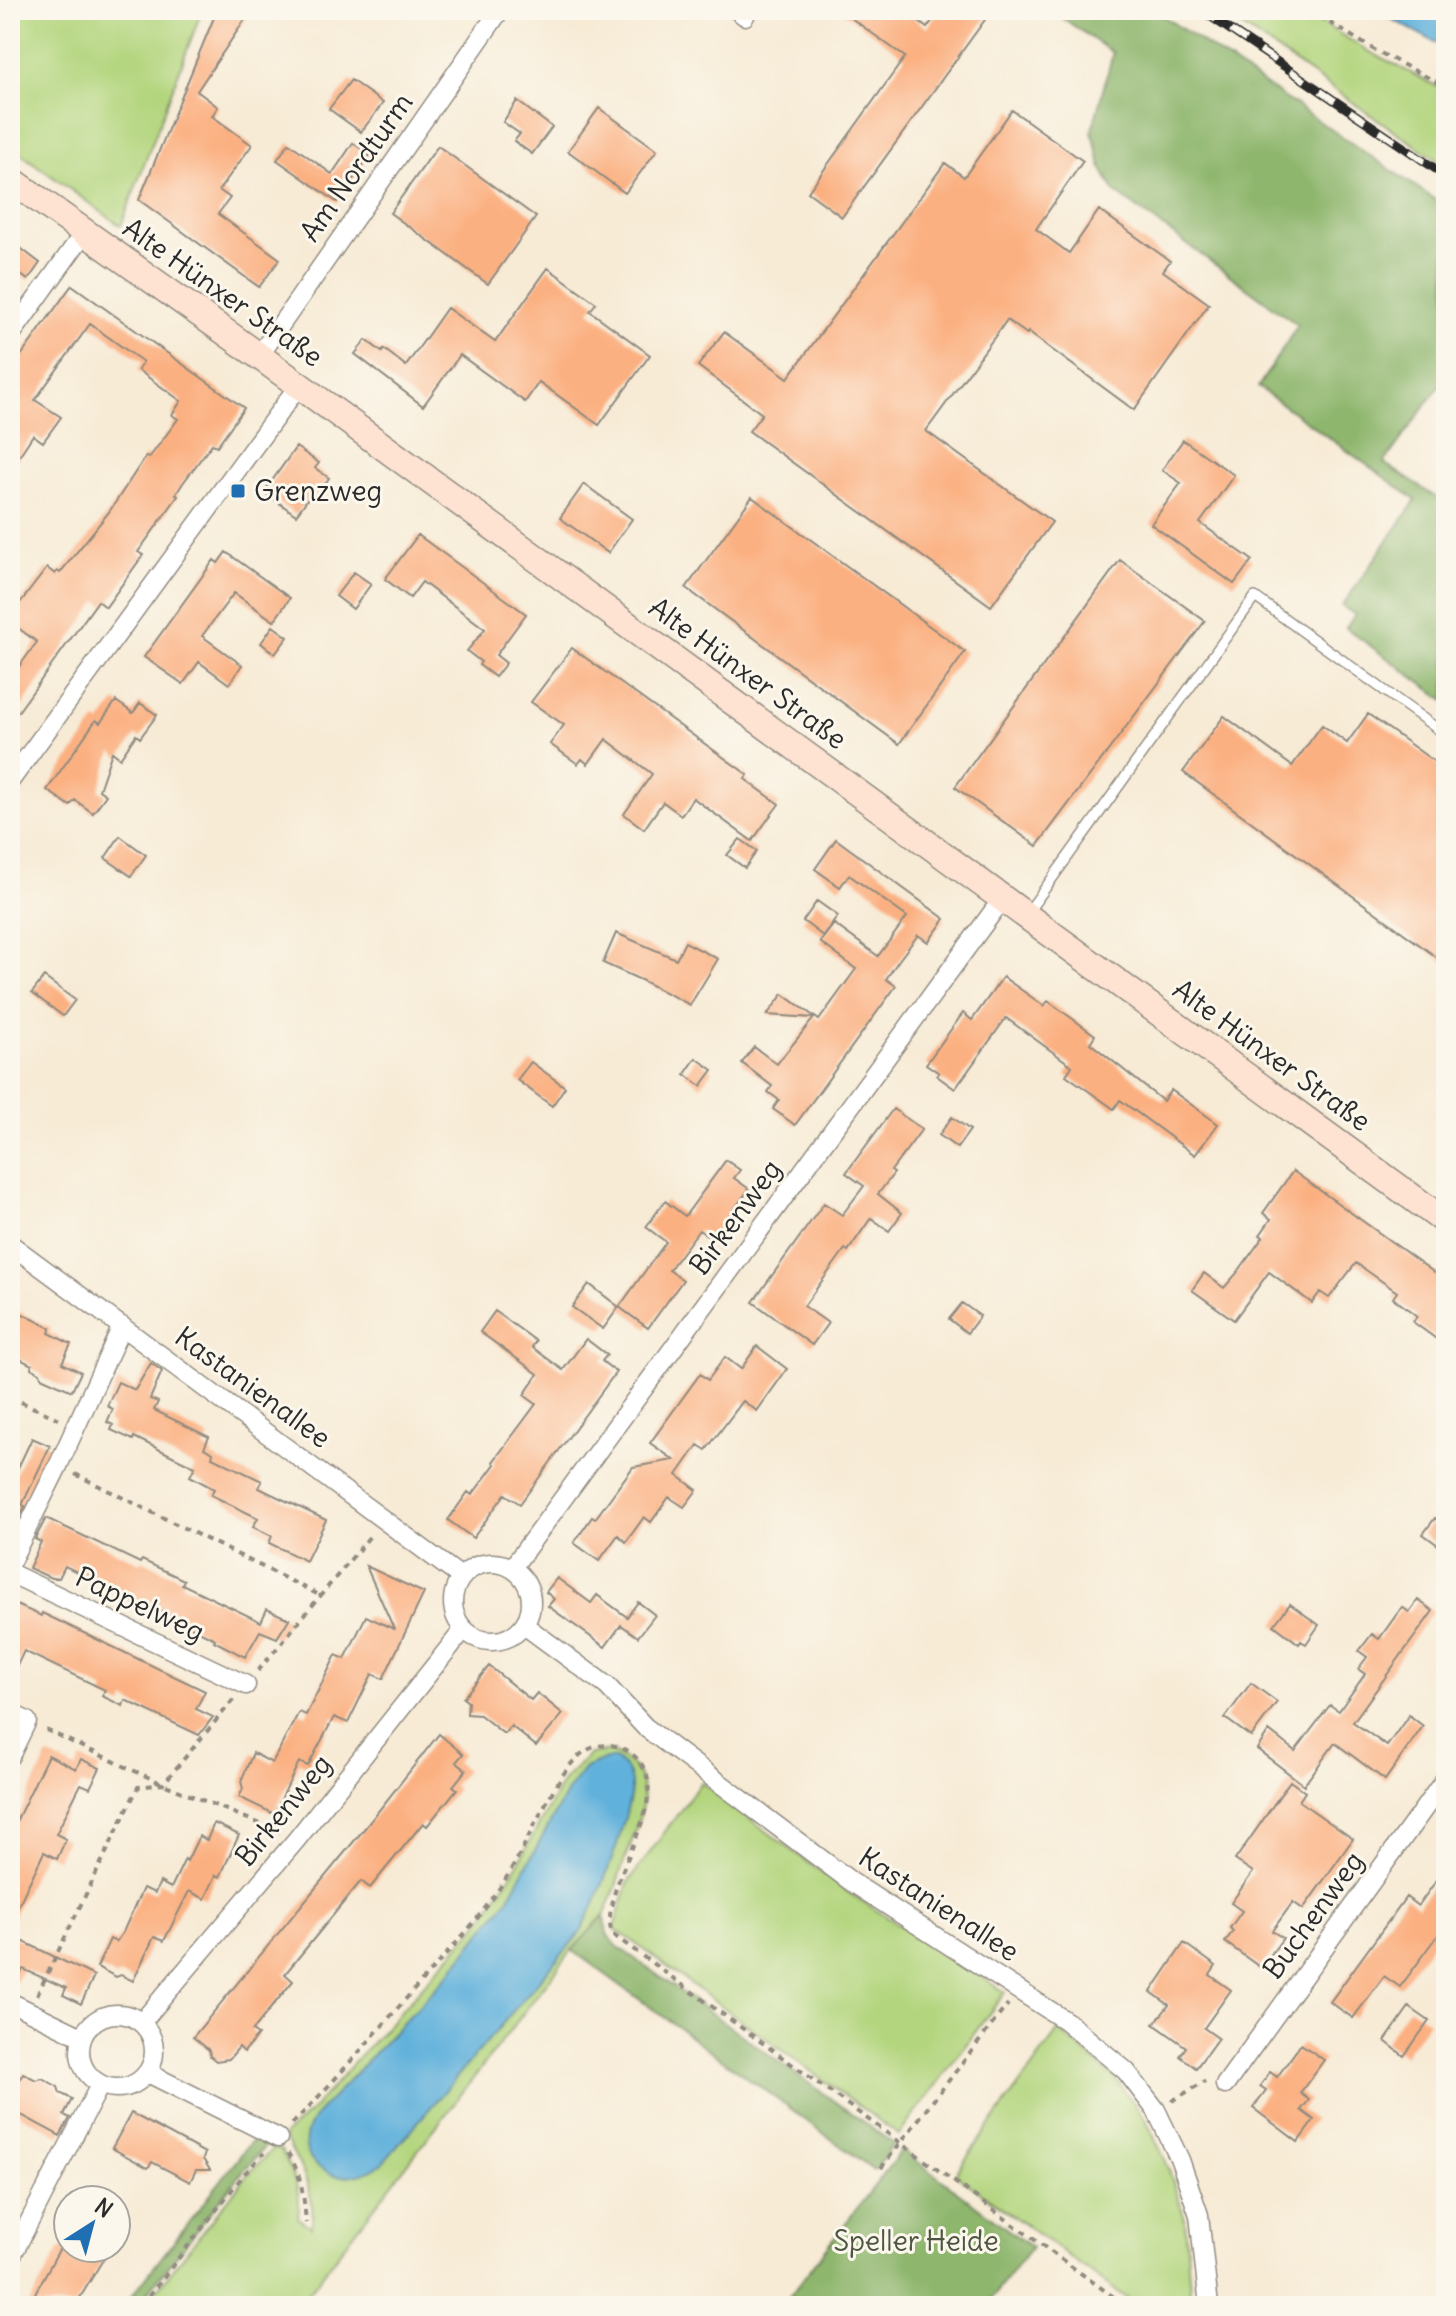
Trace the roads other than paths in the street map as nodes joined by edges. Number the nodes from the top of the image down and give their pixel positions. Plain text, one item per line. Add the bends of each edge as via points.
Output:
1 (500, 10) edge
2 (10, 179) edge
3 (84, 233) junction
4 (10, 336) edge
5 (259, 356) junction
6 (299, 385) junction
7 (1446, 735) edge
8 (10, 781) edge
9 (1003, 898) junction
10 (1026, 915) junction
11 (1446, 1222) edge
12 (10, 1244) edge
13 (122, 1326) junction
14 (12, 1553) edge
15 (512, 1568) junction
16 (10, 1573) edge
17 (461, 1577) junction
18 (524, 1625) junction
19 (464, 1629) junction
20 (246, 1685) road end
21 (18, 1717) edge
22 (10, 1756) edge
23 (1446, 1778) edge
24 (10, 2002) edge
25 (141, 2023) junction
26 (82, 2037) junction
27 (148, 2073) junction
28 (100, 2085) junction
29 (1225, 2085) road end
30 (278, 2138) road end
31 (10, 2259) edge
32 (1209, 2306) edge

1 - 5 street, Am Nordturm
2 - 3 street, Alte Hünxer Straße
3 - 4 street
3 - 5 street, Alte Hünxer Straße
5 - 6 street, Alte Hünxer Straße
6 - 8 street
6 - 9 street, Alte Hünxer Straße
7 - 10 lane via 1255,597
9 - 10 street, Alte Hünxer Straße
9 - 15 street, Birkenweg
10 - 11 street, Alte Hünxer Straße
12 - 13 street, Kastanienallee
13 - 14 street
13 - 17 street, Kastanienallee
15 - 17 street via 490,1563
15 - 18 street via 528,1587
16 - 20 street, Pappelweg
17 - 19 street via 453,1609
18 - 19 street via 495,1640
18 - 32 street, Kastanienallee via 607,1686 645,1727 853,1883 1066,2021 1126,2071 1156,2110 1180,2160 1199,2215
19 - 25 street, Birkenweg
21 - 22 street
23 - 29 street, Buchenweg
24 - 26 street
25 - 26 street via 108,2015
25 - 27 street via 153,2041
26 - 28 street via 84,2070
27 - 28 street via 121,2089
27 - 30 street
28 - 31 street

